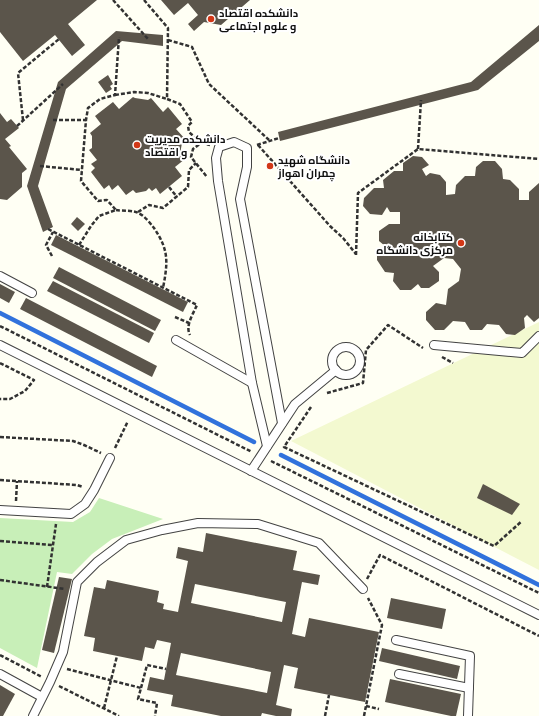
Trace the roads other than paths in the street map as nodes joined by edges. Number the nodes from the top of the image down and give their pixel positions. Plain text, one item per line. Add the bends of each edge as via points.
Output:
1 (0, 276) edge
2 (32, 293) dead end
3 (539, 336) edge
4 (176, 340) dead end
5 (0, 345) edge
6 (431, 348) road end
7 (336, 370) dead end
8 (252, 383) junction
9 (282, 423) junction
10 (267, 446) junction
11 (110, 458) road end
12 (251, 471) junction
13 (0, 510) edge
14 (363, 589) road end
15 (539, 615) edge
16 (396, 640) dead end
17 (0, 674) edge
18 (399, 674) dead end
19 (469, 688) junction
20 (42, 697) junction
21 (33, 716) edge
22 (468, 716) edge

1 - 2 lane
3 - 6 lane via 522,353
4 - 8 lane
5 - 12 lane
7 - 9 lane via 295,404
8 - 9 lane via 216,158 220,147 234,142 247,148 247,168 240,199
8 - 10 lane
9 - 10 lane
10 - 12 lane
11 - 13 lane via 85,504 71,514
12 - 15 lane
14 - 20 lane via 320,543 258,524 198,523 126,540 97,562 77,582 63,652
16 - 19 lane via 470,656
17 - 20 lane
18 - 19 lane
19 - 22 lane
20 - 21 lane

